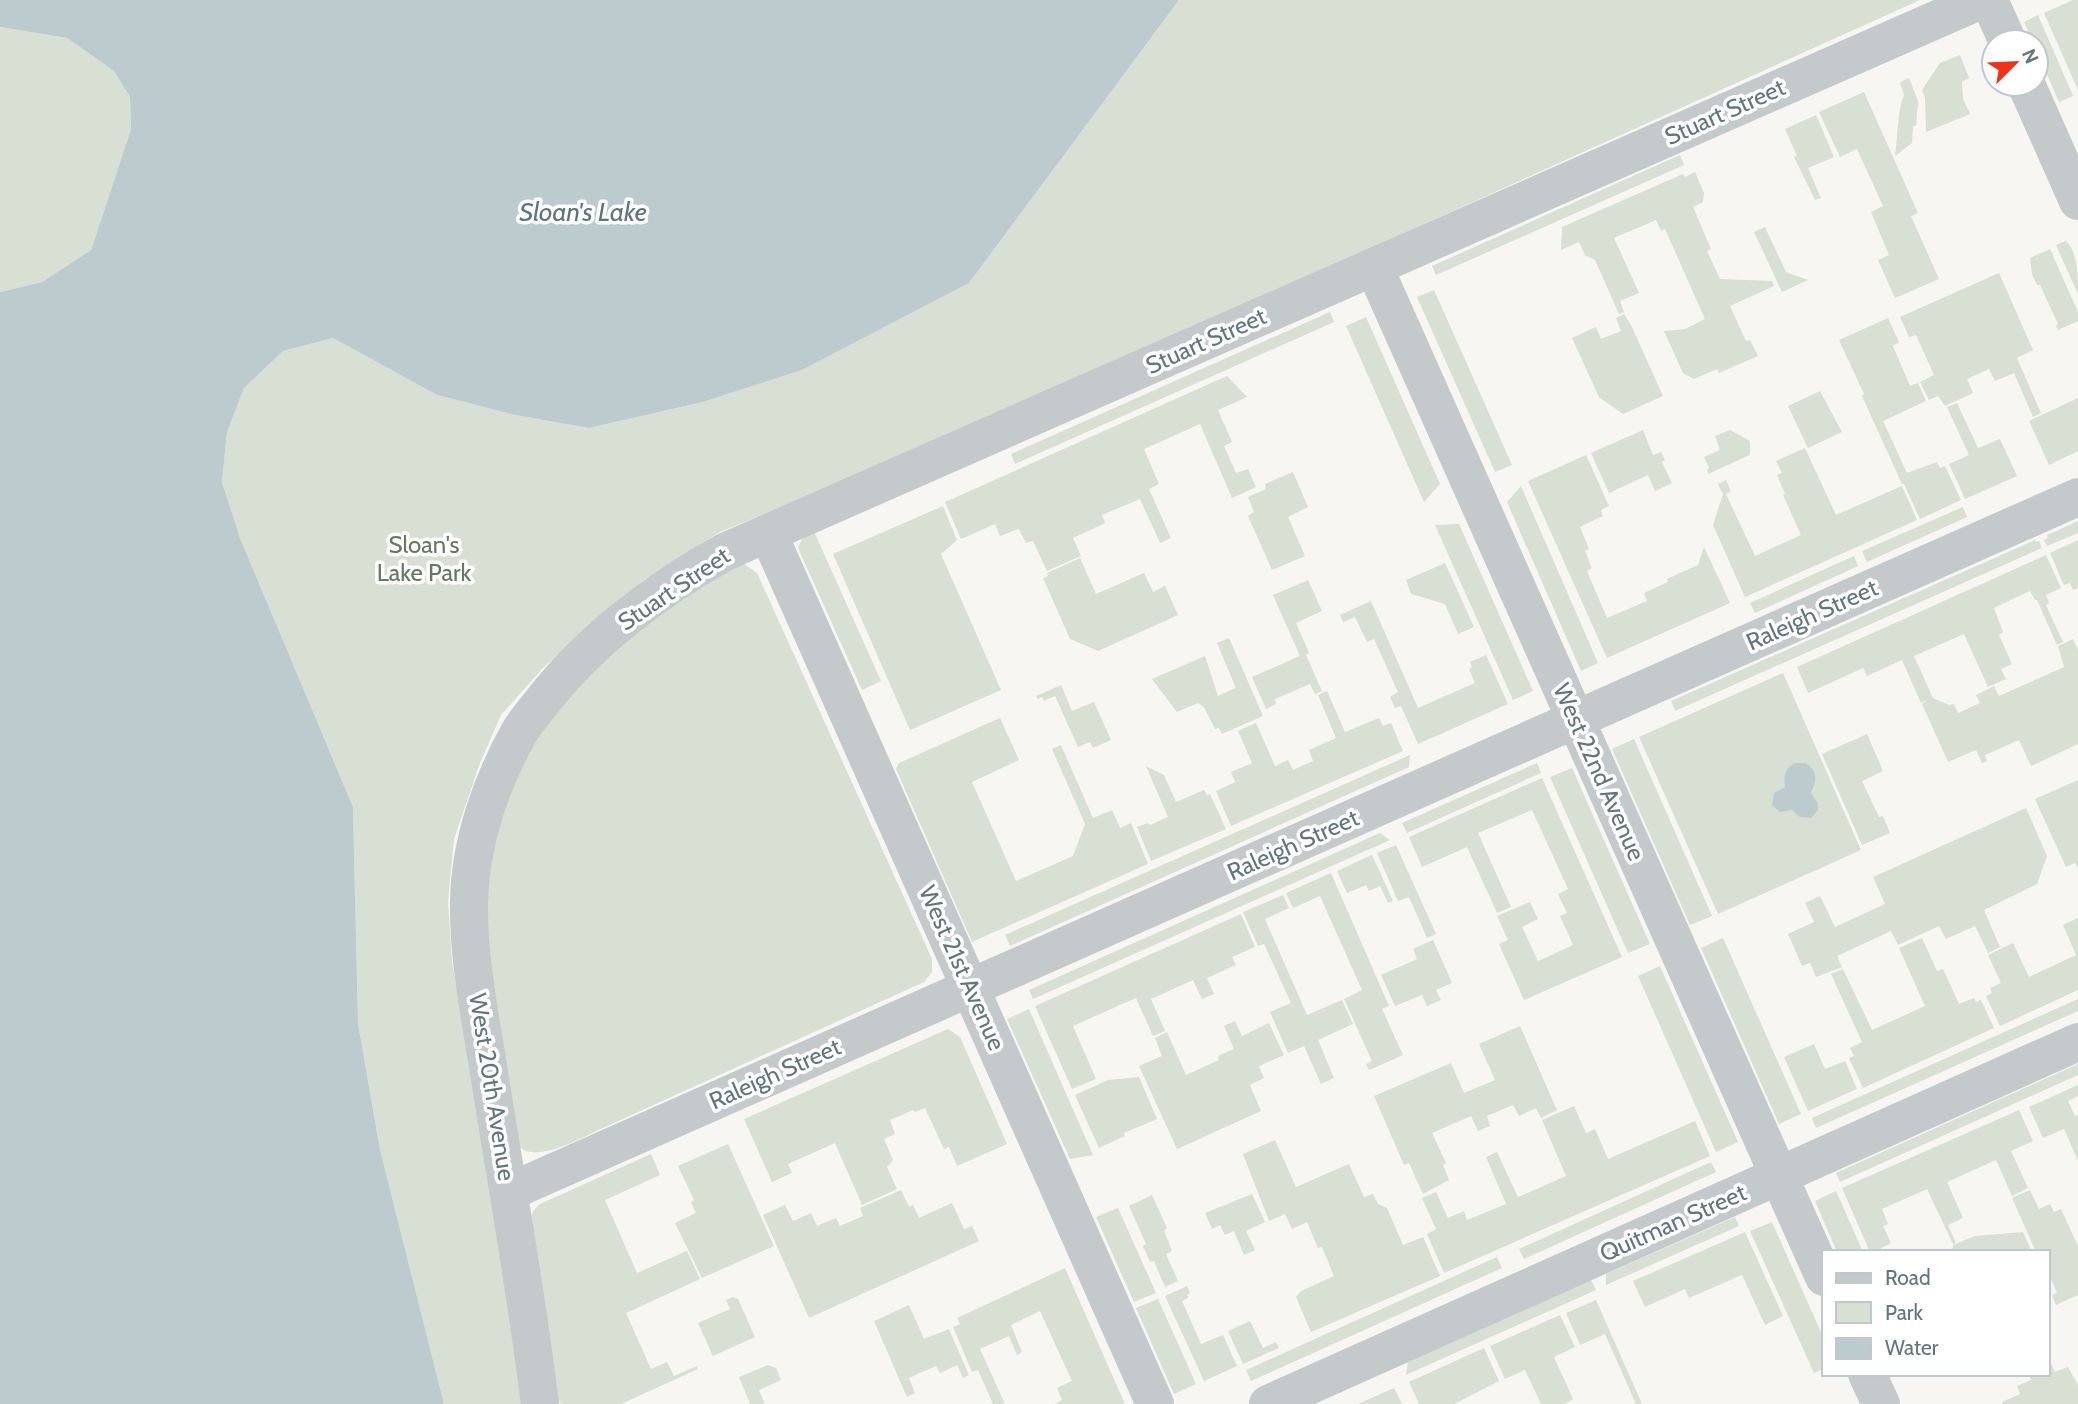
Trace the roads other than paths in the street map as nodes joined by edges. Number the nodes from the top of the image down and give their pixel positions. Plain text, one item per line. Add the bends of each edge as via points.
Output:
1 (1981, 0) edge
2 (1989, 0) edge
3 (2002, 28) edge
4 (2032, 98) edge
5 (2078, 201) edge
6 (1374, 267) junction
7 (2078, 497) edge
8 (768, 533) junction
9 (1576, 720) junction
10 (500, 773) joint
11 (970, 988) junction
12 (2078, 1042) edge
13 (1779, 1175) junction
14 (509, 1192) junction
15 (1822, 1272) edge
16 (1868, 1376) edge
17 (540, 1404) edge
18 (1155, 1404) edge
19 (1268, 1404) edge
20 (1881, 1404) edge

1 - 6 street, Stuart Street
2 - 3 street
4 - 5 street
6 - 8 street, Stuart Street
6 - 9 street, West 22nd Avenue
7 - 9 street, Raleigh Street
8 - 10 street, Stuart Street via 725,552 673,584 565,672 521,730
8 - 11 street, West 21st Avenue
9 - 11 street, Raleigh Street
9 - 13 street, West 22nd Avenue
10 - 14 street, West 20th Avenue via 482,817 469,901 480,1016
11 - 14 street, Raleigh Street
11 - 18 street, West 21st Avenue
12 - 13 street, Quitman Street
13 - 15 street, West 22nd Avenue
13 - 19 street, Quitman Street
14 - 17 street, West 20th Avenue
16 - 20 street

